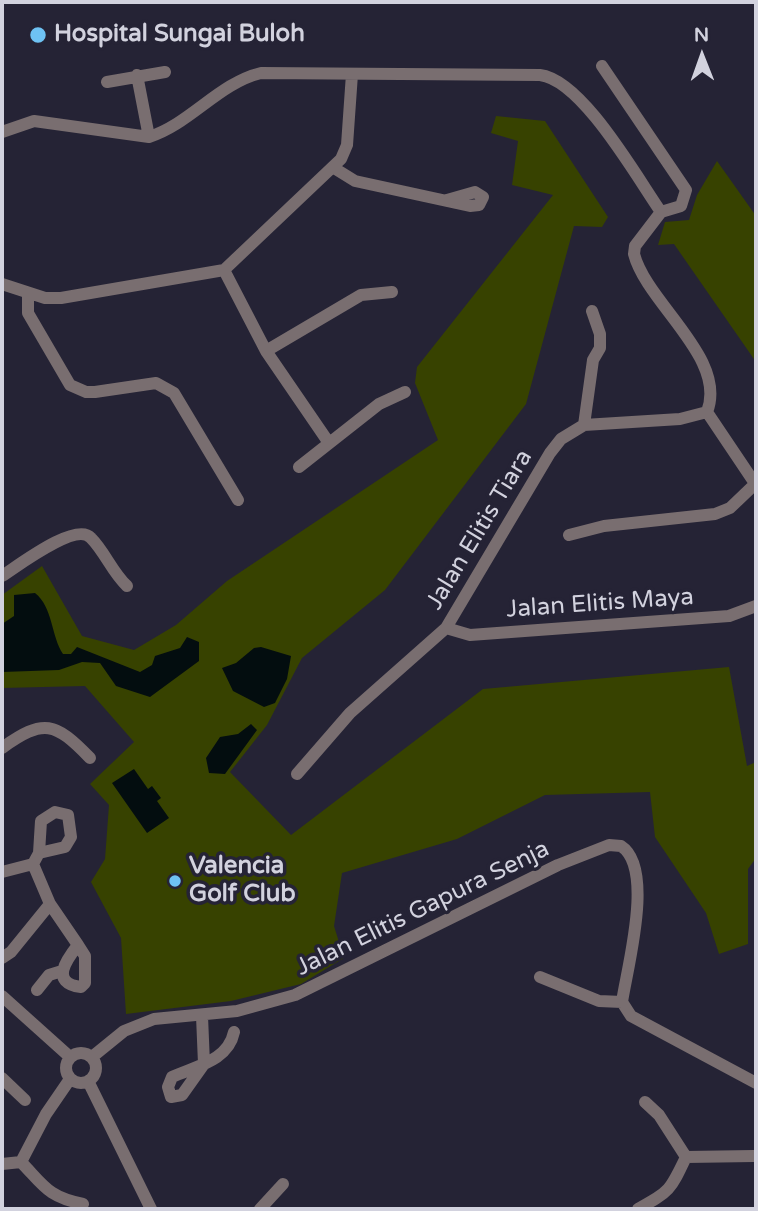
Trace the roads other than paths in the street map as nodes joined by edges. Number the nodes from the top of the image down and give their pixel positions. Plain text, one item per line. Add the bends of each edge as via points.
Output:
1 (602, 66) dead end
2 (165, 72) dead end
3 (352, 74) junction
4 (137, 75) junction
5 (107, 82) dead end
6 (2, 132) edge
7 (149, 137) junction
8 (334, 168) junction
9 (447, 200) dead end
10 (660, 212) junction
11 (223, 270) junction
12 (2, 284) edge
13 (392, 292) dead end
14 (28, 293) junction
15 (592, 311) dead end
16 (266, 351) junction
17 (405, 392) dead end
18 (707, 412) junction
19 (584, 425) junction
20 (329, 443) junction
21 (299, 467) dead end
22 (755, 485) edge
23 (238, 500) dead end
24 (569, 535) dead end
25 (2, 576) edge
26 (127, 586) dead end
27 (756, 606) edge
28 (446, 628) junction
29 (2, 748) edge
30 (90, 758) dead end
31 (297, 774) dead end
32 (2, 874) edge
33 (2, 887) edge
34 (50, 904) junction
35 (78, 944) junction
36 (2, 958) edge
37 (62, 971) junction
38 (540, 977) dead end
39 (37, 990) dead end
40 (2, 996) edge
41 (622, 1002) junction
42 (202, 1016) junction
43 (234, 1032) dead end
44 (70, 1057) junction
45 (92, 1057) junction
46 (2, 1078) edge
47 (71, 1079) junction
48 (88, 1081) junction
49 (756, 1083) edge
50 (25, 1100) dead end
51 (645, 1102) dead end
52 (754, 1156) dead end
53 (686, 1157) junction
54 (21, 1162) junction
55 (2, 1164) edge
56 (283, 1184) dead end
57 (79, 1207) edge
58 (150, 1209) edge
59 (260, 1209) edge
60 (638, 1209) edge

1 - 10 street via 686,190 681,206
2 - 4 street
3 - 7 street via 250,76
3 - 8 street via 347,145
3 - 10 street via 540,75 556,79 582,100
4 - 5 street
4 - 7 street
6 - 7 street via 34,121
8 - 9 street via 355,181
8 - 11 street
10 - 18 street via 634,254 706,370 713,392
11 - 14 street via 61,298
11 - 16 street
12 - 14 street
13 - 16 street via 361,295
14 - 23 street via 28,313 70,385 86,392 156,383 165,386 174,393
15 - 19 street via 600,348 593,359
16 - 20 street
17 - 20 street via 379,404
18 - 19 street via 680,419
18 - 22 street
19 - 28 street, Jalan Elitis Tiara via 561,439 550,453
20 - 21 street
22 - 24 street via 730,508 715,514 604,526
25 - 26 street via 79,532 90,536
27 - 28 street, Jalan Elitis Maya via 729,616 470,635
28 - 31 street, Jalan Elitis Tiara via 350,713
29 - 30 street via 26,731 56,729
32 - 33 street
32 - 34 street via 36,859
34 - 35 street
34 - 36 street
35 - 37 street
35 - 37 street via 85,956 84,986 74,986
37 - 39 street via 49,975
38 - 41 street via 599,1002
40 - 44 street
41 - 42 street, Jalan Elitis Gapura Senja via 637,897 631,855 621,846 609,845 558,865 295,995
41 - 49 street via 631,1016
42 - 43 street via 204,1064 229,1048
42 - 45 street, Jalan Elitis Gapura Senja via 162,1017 141,1023
44 - 45 street via 83,1053
44 - 47 street via 66,1065
45 - 48 street via 96,1070
46 - 50 street
47 - 48 street
47 - 54 street
48 - 58 street
51 - 53 street
52 - 53 street
53 - 60 street via 672,1188
54 - 55 street
54 - 57 street via 41,1186
56 - 59 street

